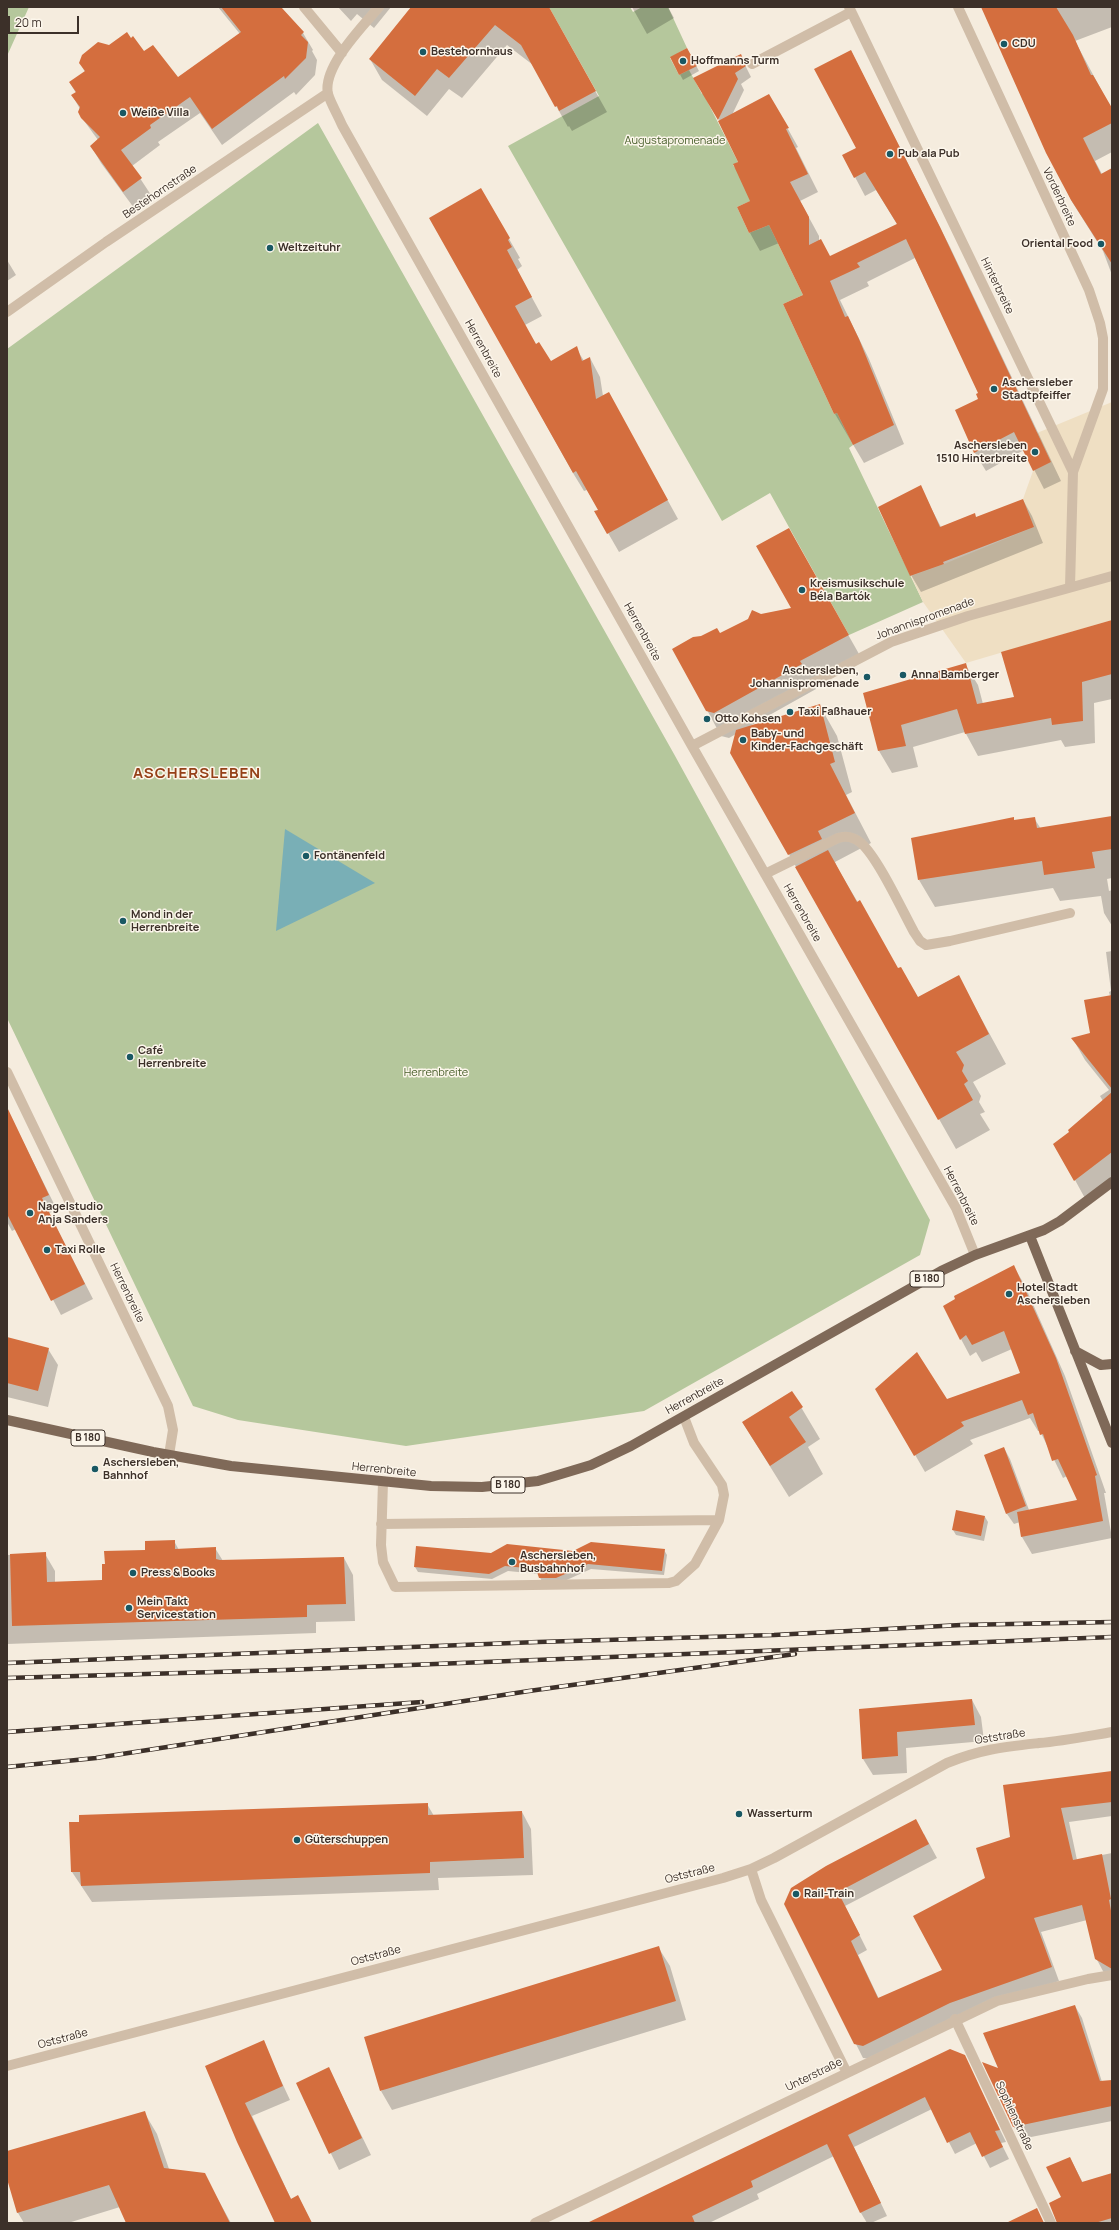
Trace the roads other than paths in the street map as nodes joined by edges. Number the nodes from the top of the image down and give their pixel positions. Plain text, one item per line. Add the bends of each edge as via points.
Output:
1 (304, 7) edge
2 (379, 7) edge
3 (958, 7) edge
4 (850, 9) edge
5 (342, 53) junction
6 (752, 64) dead end
7 (328, 93) junction
8 (7, 312) edge
9 (1073, 472) junction
10 (1112, 576) edge
11 (1070, 587) junction
12 (692, 746) junction
13 (765, 874) junction
14 (1070, 913) dead end
15 (7, 1074) edge
16 (1112, 1182) edge
17 (1030, 1236) junction
18 (975, 1255) junction
19 (1075, 1351) junction
20 (1112, 1364) edge
21 (684, 1417) junction
22 (7, 1420) edge
23 (1112, 1440) edge
24 (169, 1455) junction
25 (383, 1482) junction
26 (719, 1520) junction
27 (381, 1524) junction
28 (1112, 1732) edge
29 (751, 1869) junction
30 (1112, 1975) edge
31 (955, 2019) junction
32 (12, 2065) edge
33 (847, 2073) junction
34 (535, 2223) edge
35 (1051, 2223) edge

1 - 5 street
2 - 5 street
3 - 9 street, Vorderbreite via 1089,290 1100,323 1104,352 1103,389
4 - 6 street
4 - 9 street, Hinterbreite
5 - 7 street via 332,71
7 - 8 street, Bestehornstraße via 106,242
7 - 12 street, Herrenbreite via 342,125
9 - 11 street, Hinterbreite
10 - 11 street, Johannispromenade
11 - 12 street, Johannispromenade via 968,616 891,642
12 - 13 street, Herrenbreite
13 - 14 street via 838,838 855,838 862,843 877,865 914,932 926,945
13 - 18 street, Herrenbreite via 956,1208
15 - 24 street, Herrenbreite via 168,1406 173,1430
16 - 17 main road, B 180 via 1060,1221
17 - 18 main road, B 180
17 - 19 main road
18 - 21 main road, Herrenbreite / B 180 via 941,1271
19 - 20 main road via 1101,1365
19 - 23 main road
21 - 25 main road, Herrenbreite / B 180 via 632,1446 592,1464 538,1481 457,1488
21 - 26 street via 694,1443 722,1485 724,1495
22 - 24 main road, B 180
24 - 25 main road, Herrenbreite / B 180 via 231,1466
25 - 27 street
26 - 27 street
26 - 27 street via 696,1564 676,1581 669,1583 429,1588 395,1587 383,1562
28 - 29 street, Oststraße via 991,1748 969,1754 947,1763
29 - 32 street, Oststraße
29 - 33 street via 761,1900
30 - 31 street, Unterstraße via 997,2001
31 - 33 street, Unterstraße
31 - 35 street, Sophienstraße
33 - 34 street, Unterstraße

